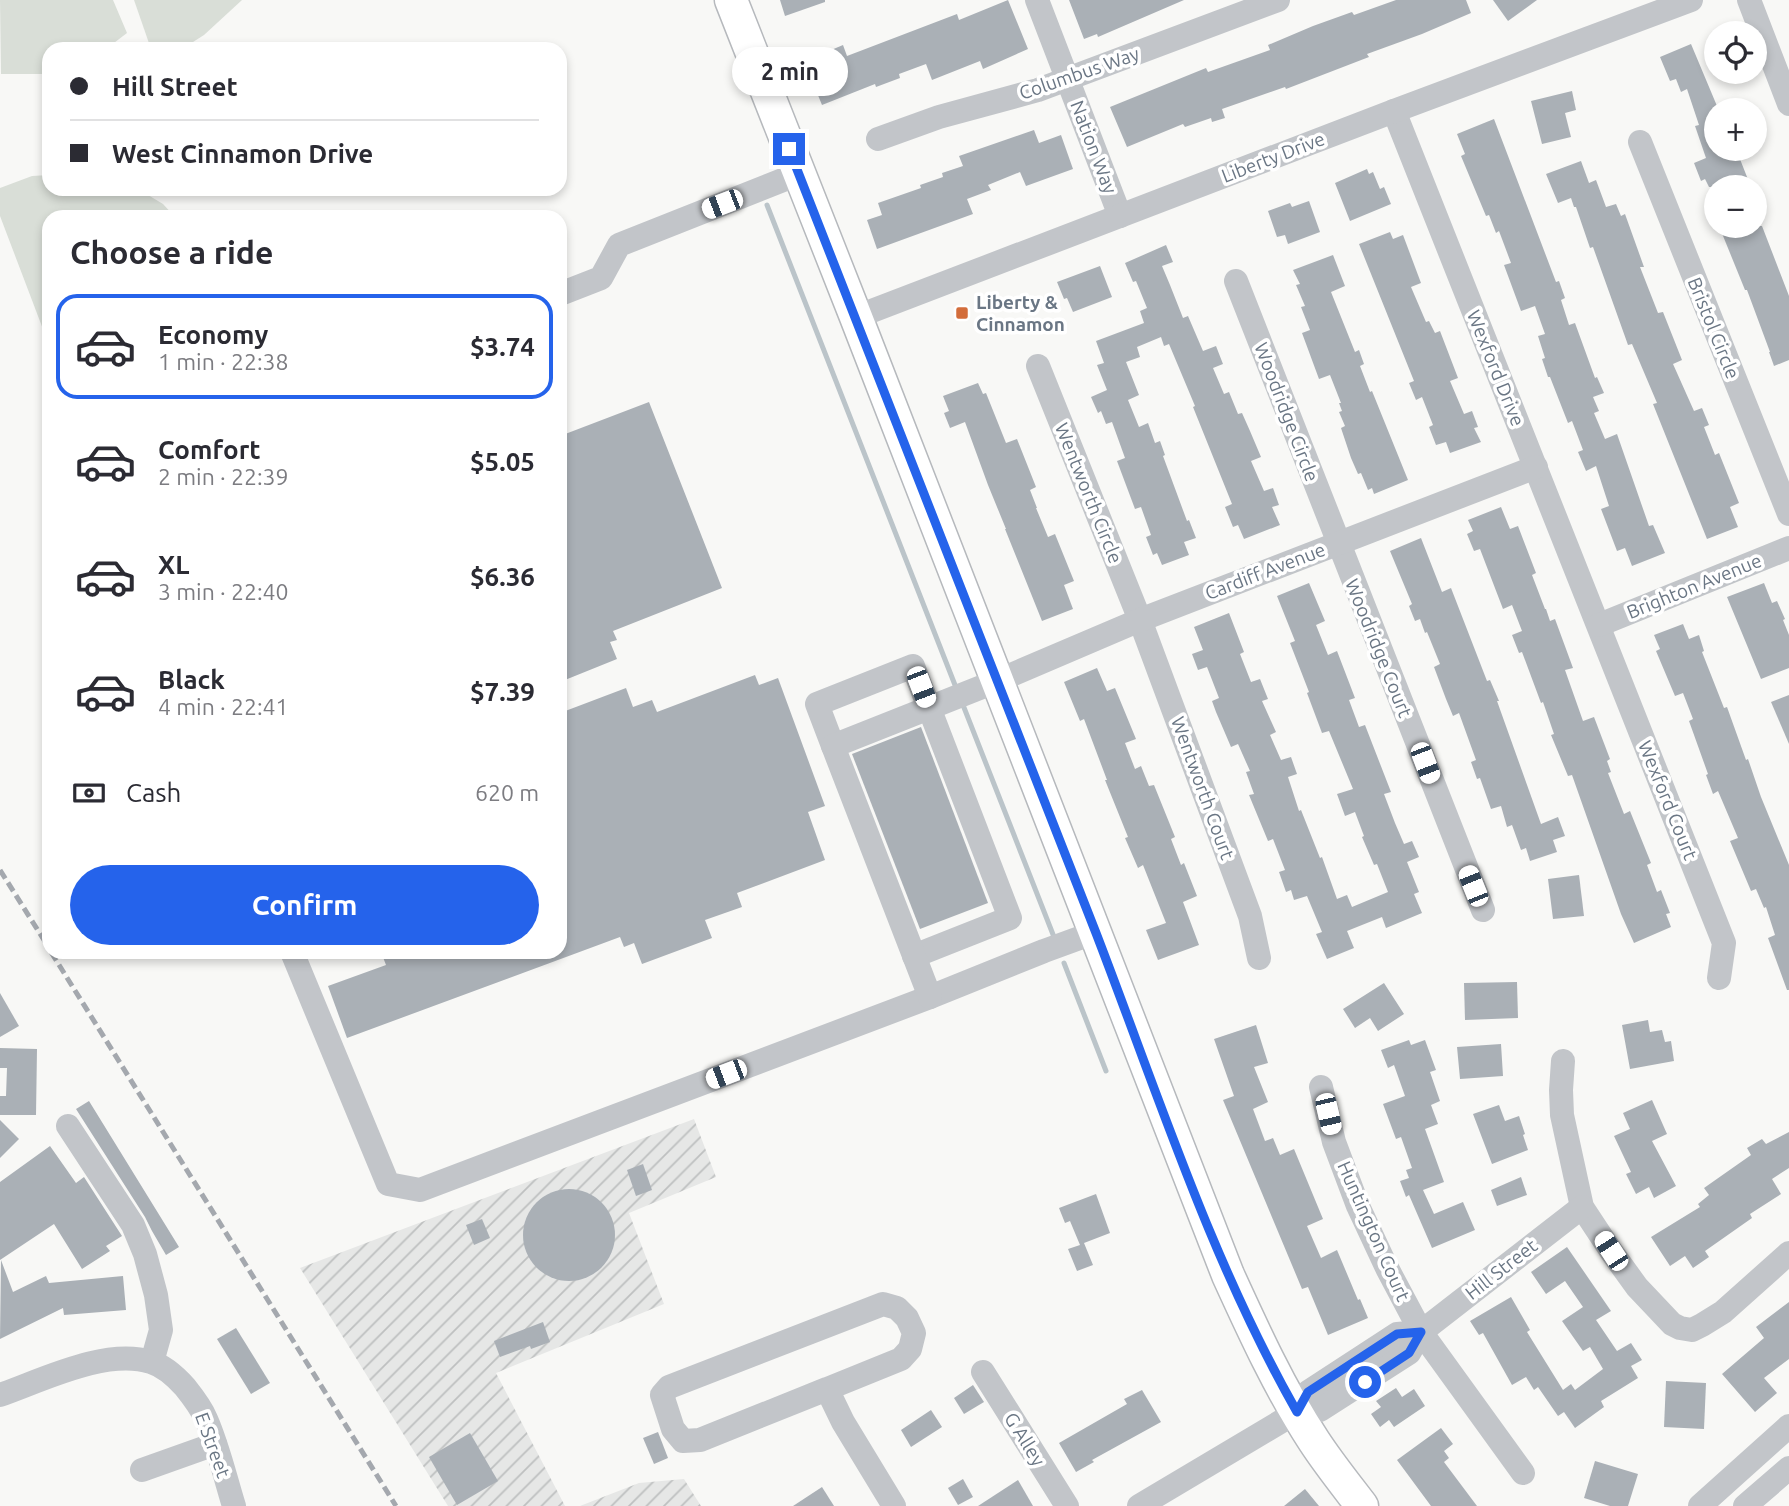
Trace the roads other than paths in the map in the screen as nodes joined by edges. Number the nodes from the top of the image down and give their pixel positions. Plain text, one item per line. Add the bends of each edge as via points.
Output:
1 (731, 0) edge
2 (1037, 0) edge
3 (1691, 0) edge
4 (1749, 0) edge
5 (1274, 1) edge
6 (1068, 79) junction
7 (1789, 104) edge
8 (1394, 111) junction
9 (878, 139) dead end
10 (1640, 142) dead end
11 (799, 174) junction
12 (1120, 216) junction
13 (1236, 281) dead end
14 (567, 291) edge
15 (856, 317) junction
16 (1038, 366) dead end
17 (1536, 467) junction
18 (1789, 514) edge
19 (1338, 543) junction
20 (1789, 548) edge
21 (1140, 620) junction
22 (1599, 625) junction
23 (997, 681) junction
24 (929, 708) junction
25 (833, 746) junction
26 (1483, 910) dead end
27 (1096, 932) junction
28 (914, 956) junction
29 (1259, 958) dead end
30 (295, 959) edge
31 (1719, 978) dead end
32 (929, 997) junction
33 (1563, 1061) dead end
34 (1321, 1087) dead end
35 (68, 1126) dead end
36 (1582, 1207) junction
37 (1789, 1253) edge
38 (1421, 1332) junction
39 (152, 1362) junction
40 (983, 1371) dead end
41 (827, 1389) junction
42 (0, 1395) edge
43 (1297, 1412) junction
44 (1789, 1426) edge
45 (215, 1444) junction
46 (1789, 1468) edge
47 (142, 1470) dead end
48 (1523, 1473) dead end
49 (234, 1506) edge
50 (894, 1506) edge
51 (1067, 1506) edge
52 (1139, 1506) edge
53 (1362, 1506) edge
54 (1700, 1506) edge
55 (1745, 1506) edge

1 - 11 main road
2 - 6 street, Nation Way
3 - 8 street, Liberty Drive
4 - 7 street
5 - 6 street, Columbus Way
6 - 9 street, Columbus Way
6 - 12 street, Nation Way
8 - 12 street, Liberty Drive
8 - 17 street, Wexford Drive
10 - 18 street, Bristol Circle
11 - 14 street via 619,245 601,278
11 - 15 main road
12 - 15 street, Liberty Drive
13 - 19 street, Woodridge Circle
15 - 23 main road
16 - 21 street, Wentworth Circle
17 - 19 street, Cardiff Avenue
17 - 22 street, Wexford Drive
19 - 21 street, Cardiff Avenue
19 - 26 street, Woodridge Court
20 - 22 street, Brighton Avenue
21 - 23 street, Cardiff Avenue
21 - 29 street, Wentworth Court via 1251,916
22 - 31 street, Wexford Court via 1724,943
23 - 24 street, Cardiff Avenue
23 - 27 main road
24 - 25 street, Cardiff Avenue
24 - 25 street via 913,666 817,704
24 - 28 street via 1010,918
25 - 28 street
27 - 32 street
27 - 43 main road via 1228,1275
28 - 32 street
30 - 32 street via 388,1184 420,1190
33 - 36 street via 1562,1115
34 - 38 street, Huntington Court via 1334,1142 1358,1206
35 - 39 street via 133,1225 145,1254 160,1331
36 - 37 street via 1637,1287 1680,1328 1692,1330 1723,1312
36 - 38 street, Hill Street
38 - 43 street, Hill Street via 1409,1353 1376,1375 1320,1410
38 - 48 street, Huntington Court
39 - 42 street via 106,1360
39 - 45 street, E Street via 178,1379 193,1396
40 - 51 street, G Alley
41 - 41 street via 700,1440 683,1441 673,1429 662,1395 669,1387 883,1304 897,1308 914,1333 910,1349 901,1359
41 - 50 street
43 - 52 street, Hill Street
43 - 53 main road
44 - 54 street
45 - 47 street
45 - 49 street, E Street
46 - 55 street

